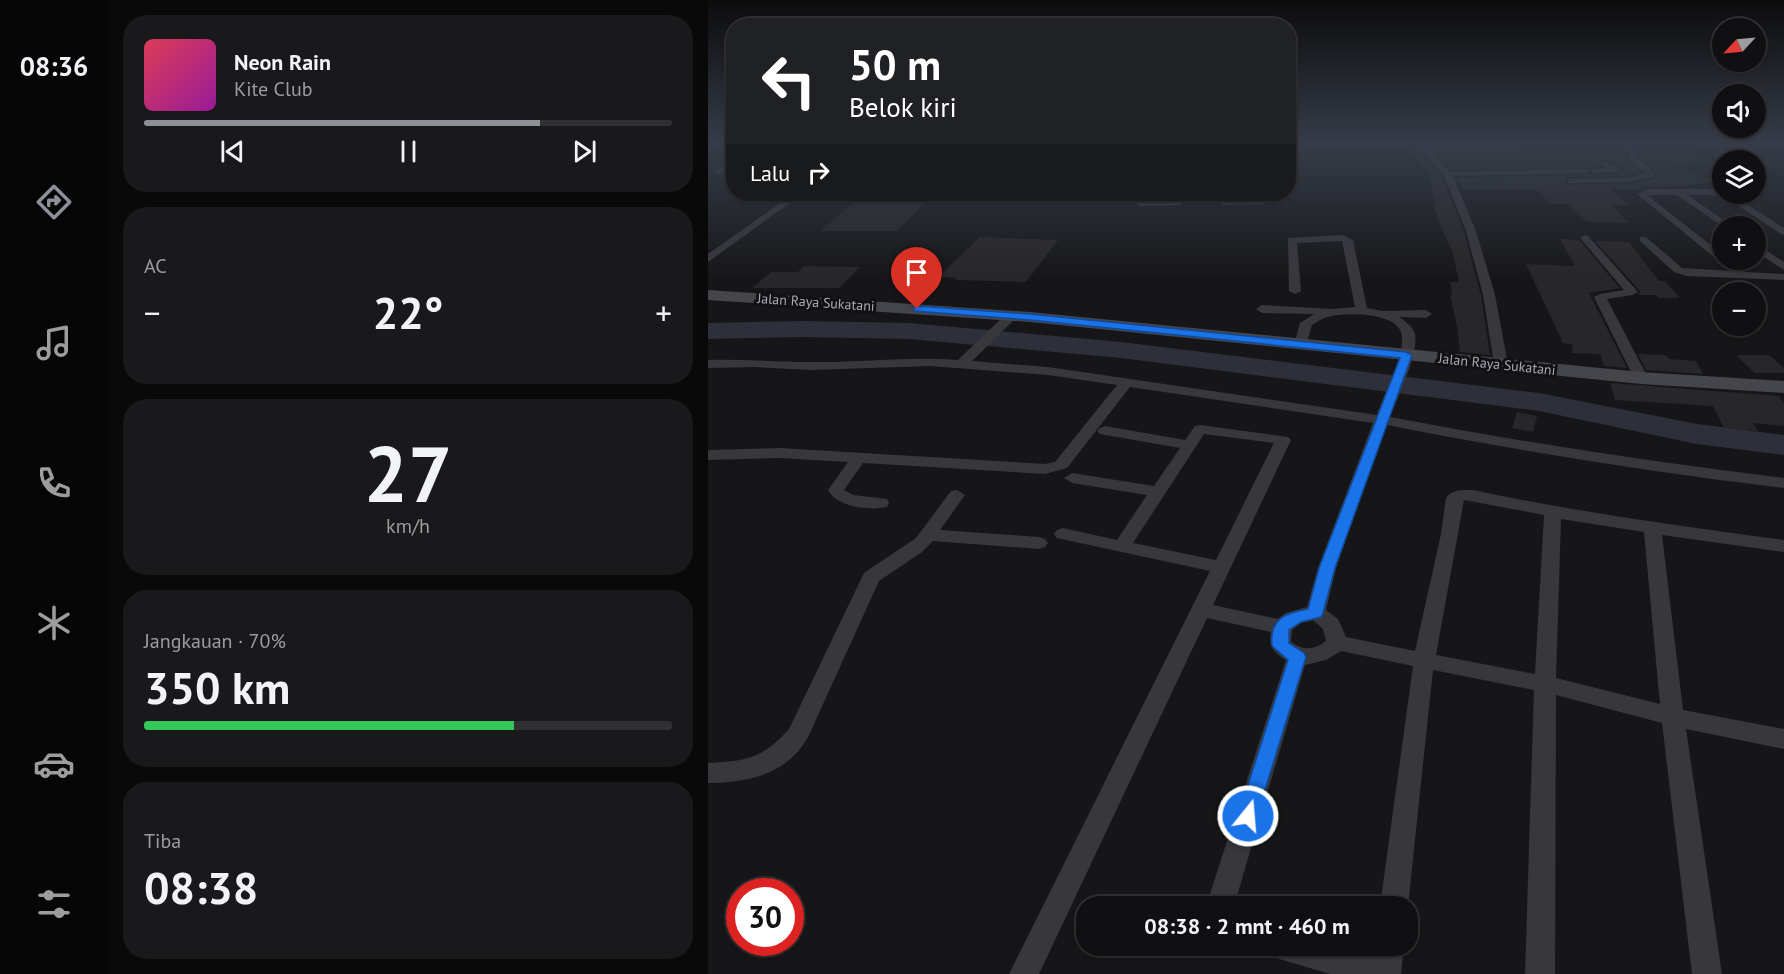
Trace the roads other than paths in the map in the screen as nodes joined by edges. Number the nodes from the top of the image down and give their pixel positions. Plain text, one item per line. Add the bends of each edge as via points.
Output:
1 (1454, 189) edge
2 (1679, 192) junction
3 (1712, 193) edge
4 (788, 201) edge
5 (1140, 201) edge
6 (1181, 201) edge
7 (1223, 201) edge
8 (1264, 201) edge
9 (1741, 204) edge
10 (1714, 216) edge
11 (1784, 232) edge
12 (1585, 238) dead end
13 (1643, 239) dead end
14 (1359, 241) dead end
15 (1766, 254) edge
16 (708, 260) edge
17 (1784, 267) edge
18 (1742, 275) junction
19 (1784, 277) edge
20 (1294, 291) dead end
21 (708, 295) edge
22 (1262, 309) dead end
23 (1347, 311) junction
24 (1369, 312) junction
25 (1426, 314) dead end
26 (1005, 321) junction
27 (1300, 345) junction
28 (1406, 355) junction
29 (708, 364) edge
30 (961, 364) junction
31 (1501, 364) junction
32 (1641, 378) junction
33 (1127, 382) junction
34 (1784, 387) edge
35 (1385, 413) junction
36 (1105, 431) dead end
37 (1190, 445) junction
38 (708, 455) edge
39 (859, 457) junction
40 (1072, 478) dead end
41 (1784, 483) edge
42 (1159, 492) junction
43 (957, 495) dead end
44 (881, 504) dead end
45 (1553, 512) junction
46 (1652, 528) junction
47 (1063, 534) dead end
48 (928, 535) junction
49 (1039, 543) dead end
50 (1122, 546) junction
51 (1784, 546) edge
52 (1221, 567) junction
53 (1201, 610) junction
54 (1315, 613) junction
55 (1281, 627) junction
56 (1337, 643) junction
57 (1298, 657) junction
58 (1424, 660) junction
59 (1545, 685) junction
60 (1673, 717) junction
61 (1784, 739) edge
62 (708, 773) edge
63 (1223, 896) edge
64 (1395, 896) edge
65 (1318, 956) edge
66 (1388, 956) edge
67 (1024, 974) edge
68 (1386, 974) edge
69 (1540, 974) edge
70 (1707, 974) edge

1 - 31 street via 1489,295
2 - 3 street
2 - 10 street
2 - 18 street via 1641,194
4 - 16 street
5 - 6 street
7 - 8 street
9 - 11 street
12 - 32 street via 1632,292 1600,297
13 - 18 street via 1678,270
14 - 24 street
15 - 17 street
18 - 19 street
20 - 24 street via 1292,240 1343,238 1348,240
21 - 26 main road, Jalan Raya Sukatani
22 - 23 street
23 - 24 street
23 - 27 street via 1322,315 1306,323
24 - 25 street
24 - 28 street via 1402,322 1409,334
26 - 27 main road, Jalan Raya Sukatani
26 - 30 street
27 - 28 main road, Jalan Raya Sukatani
28 - 31 main road, Jalan Raya Sukatani
28 - 35 street
29 - 30 street
30 - 33 street
31 - 32 main road, Jalan Raya Sukatani
32 - 34 main road, Jalan Raya Sukatani
33 - 35 street
33 - 39 street via 1061,465 1054,468
35 - 41 street via 1516,446
35 - 54 street via 1327,568
36 - 37 street
37 - 42 street
37 - 52 street via 1200,429 1283,440
38 - 39 street
39 - 44 street via 836,490 849,500
40 - 42 street
42 - 50 street
43 - 48 street
45 - 46 street
45 - 58 street via 1473,495 1454,498
45 - 59 street
46 - 51 street
46 - 60 street
47 - 50 street
48 - 49 street
48 - 62 street via 911,553 885,566 872,578 797,735 782,754 751,771
50 - 52 street
52 - 53 street
53 - 55 street
53 - 67 street
54 - 55 street via 1297,617
54 - 56 street via 1325,617 1336,630
55 - 57 street via 1281,646
56 - 57 street via 1327,652
56 - 58 street
57 - 63 street
58 - 59 street
58 - 64 street
59 - 60 street
59 - 69 street
60 - 61 street
60 - 70 street
65 - 68 street
66 - 68 street

